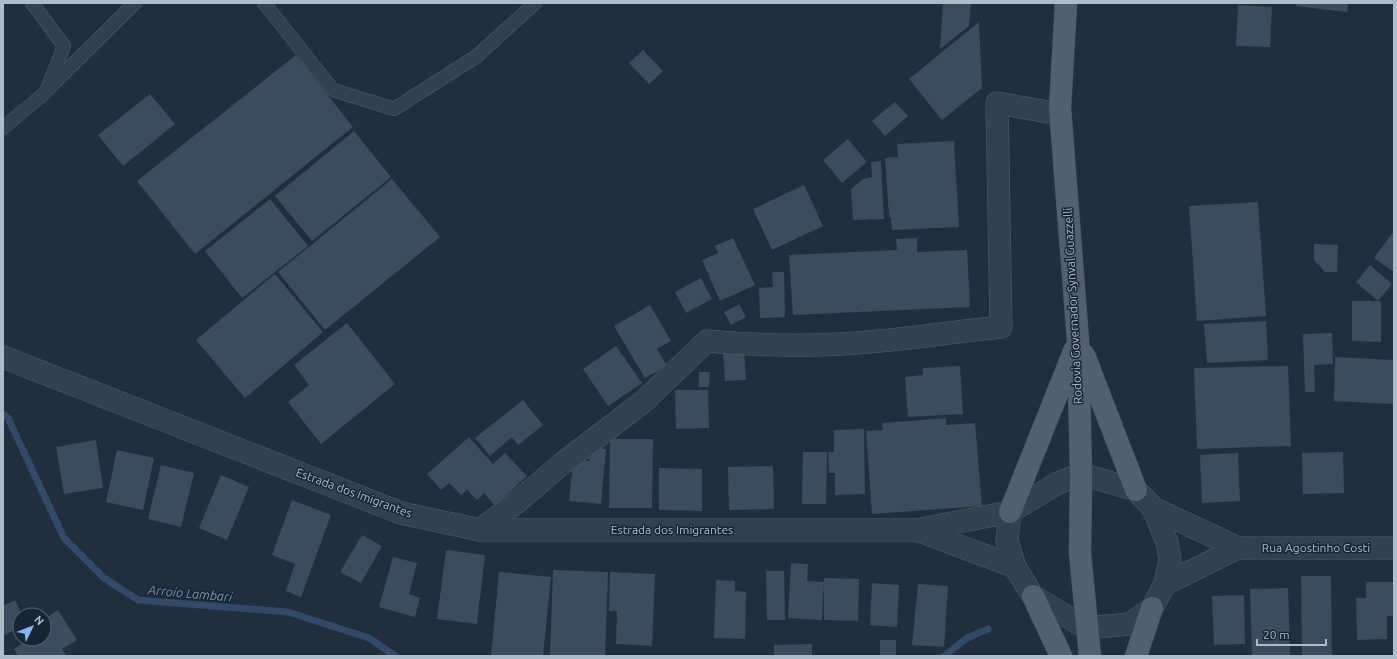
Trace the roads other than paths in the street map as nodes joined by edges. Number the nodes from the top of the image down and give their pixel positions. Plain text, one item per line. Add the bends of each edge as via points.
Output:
1 (32, 3) edge
2 (135, 3) edge
3 (264, 3) edge
4 (535, 3) edge
5 (1066, 3) edge
6 (46, 92) junction
7 (1060, 114) junction
8 (3, 128) edge
9 (1078, 340) junction
10 (3, 357) edge
11 (1081, 474) junction
12 (1136, 490) junction
13 (1153, 508) junction
14 (1010, 512) junction
15 (480, 530) junction
16 (916, 530) junction
17 (1238, 548) junction
18 (1394, 548) edge
19 (1015, 568) junction
20 (1166, 584) junction
21 (1033, 596) junction
22 (1152, 608) junction
23 (1086, 628) junction
24 (1061, 656) edge
25 (1090, 656) edge
26 (1136, 656) edge

1 - 6 lane via 64,46
2 - 6 lane
3 - 4 lane via 333,90 394,109 477,56
5 - 7 main road, Rodovia Governador Synval Guazzelli
6 - 8 lane
7 - 9 main road, Rodovia Governador Synval Guazzelli
7 - 15 street via 997,104 1001,326 828,345 707,341 643,402
9 - 11 main road, Rodovia Governador Synval Guazzelli
9 - 12 main road
9 - 14 main road
10 - 15 street, Estrada dos Imigrantes via 401,513
11 - 12 street
11 - 14 street via 1069,477
11 - 23 main road, Rodovia Governador Synval Guazzelli via 1080,553
12 - 13 street, Rua Agostinho Costi
13 - 17 street, Rua Agostinho Costi
13 - 20 street via 1167,542 1170,560
14 - 16 street, Estrada dos Imigrantes
14 - 19 street via 1007,541
15 - 16 street, Estrada dos Imigrantes
16 - 19 street, Estrada dos Imigrantes
17 - 18 street, Rua Agostinho Costi
17 - 20 street, Rua Agostinho Costi
19 - 21 street
20 - 22 street
21 - 23 street
21 - 24 main road
22 - 23 street via 1130,624
22 - 26 main road
23 - 25 main road, Rodovia Governador Synval Guazzelli

